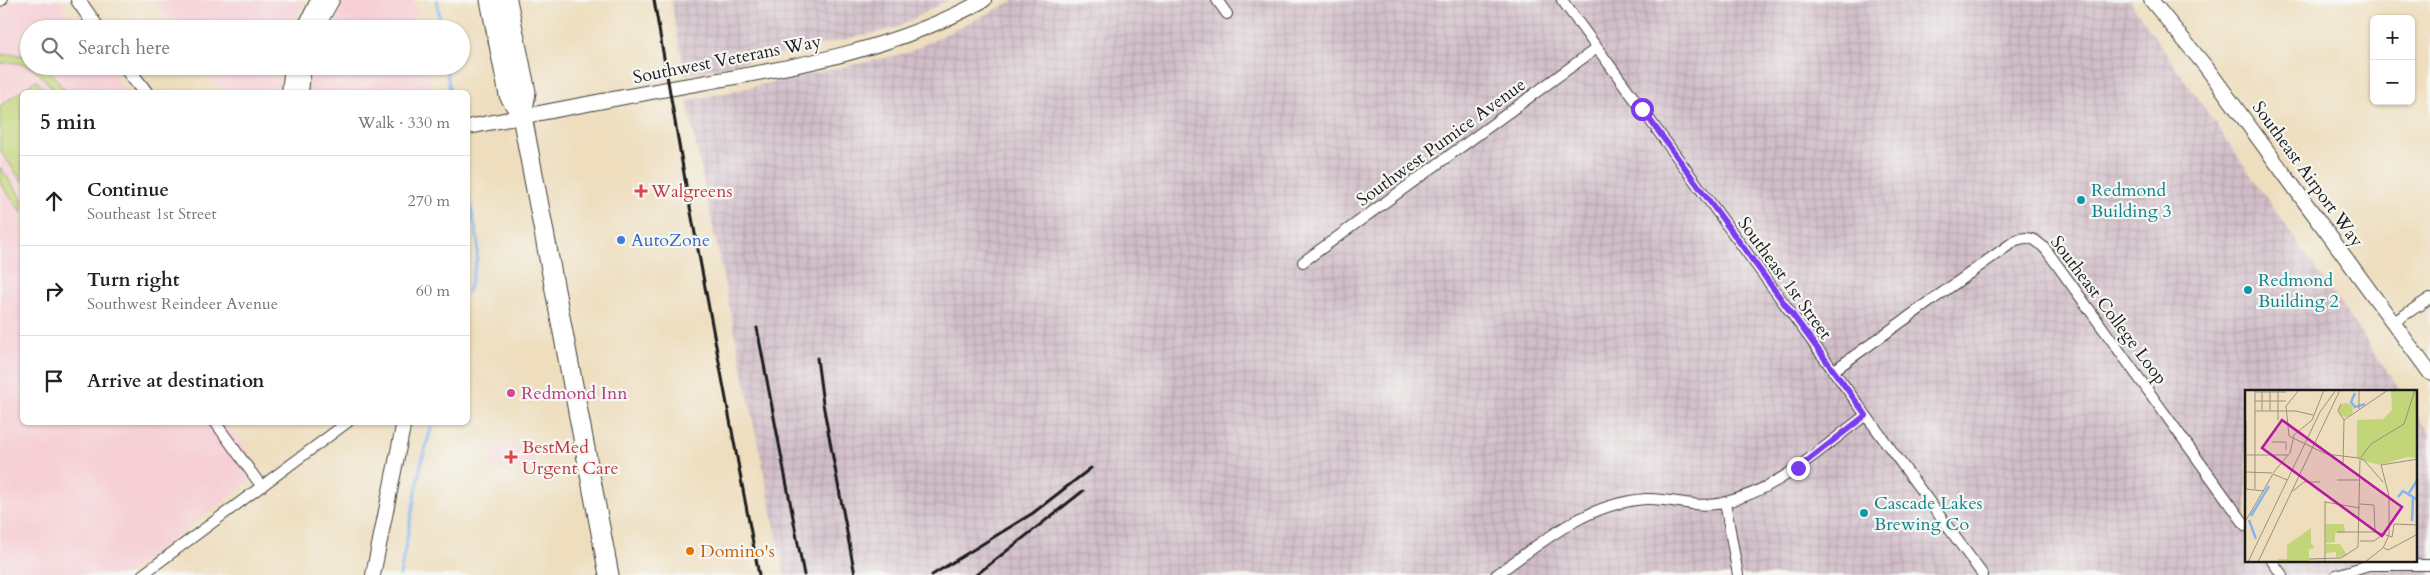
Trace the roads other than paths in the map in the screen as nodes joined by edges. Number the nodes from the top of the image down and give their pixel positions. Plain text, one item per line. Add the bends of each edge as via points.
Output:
1 (78, 0) edge
2 (318, 0) edge
3 (332, 0) edge
4 (490, 0) edge
5 (508, 0) edge
6 (984, 0) edge
7 (1217, 0) edge
8 (1562, 0) edge
9 (2152, 0) edge
10 (1227, 14) dead end
11 (92, 20) edge
12 (308, 20) edge
13 (321, 20) edge
14 (1597, 48) junction
15 (132, 75) edge
16 (291, 75) edge
17 (303, 75) edge
18 (143, 90) edge
19 (289, 90) edge
20 (301, 90) edge
21 (522, 116) junction
22 (470, 126) edge
23 (1304, 262) dead end
24 (2430, 298) edge
25 (2394, 322) junction
26 (1833, 371) junction
27 (2430, 373) edge
28 (1866, 415) junction
29 (217, 425) edge
30 (344, 425) edge
31 (403, 425) edge
32 (262, 487) junction
33 (1725, 502) junction
34 (2245, 525) edge
35 (2273, 562) edge
36 (2430, 564) edge
37 (2416, 570) edge
38 (142, 575) edge
39 (373, 575) edge
40 (609, 575) edge
41 (1496, 575) edge
42 (1738, 575) edge
43 (1983, 575) edge
44 (2282, 575) edge
45 (2336, 575) edge

1 - 11 main road
2 - 12 main road
3 - 13 main road
4 - 21 highway via 509,95
5 - 21 highway via 526,92
6 - 21 main road, Southwest Veterans Way via 910,36 851,54
7 - 10 street
8 - 14 street, Southeast 1st Street
9 - 25 main road, Southeast Airport Way via 2206,67
14 - 23 street, Southwest Pumice Avenue
14 - 26 street, Southeast 1st Street
15 - 18 main road
16 - 19 main road
17 - 20 main road
21 - 22 main road, Southwest Veterans Way
21 - 40 highway
24 - 25 street
25 - 27 main road, Southeast Airport Way
26 - 28 street, Southeast 1st Street
26 - 34 street, Southeast College Loop via 2016,240 2032,238 2047,251 2079,294
28 - 33 street via 1762,490
28 - 43 street, Southeast 1st Street
29 - 32 street
30 - 32 street
31 - 39 main road
32 - 38 street
33 - 41 street via 1647,499 1619,503 1564,526
33 - 42 street
35 - 44 street
36 - 37 street
37 - 45 street via 2370,565

